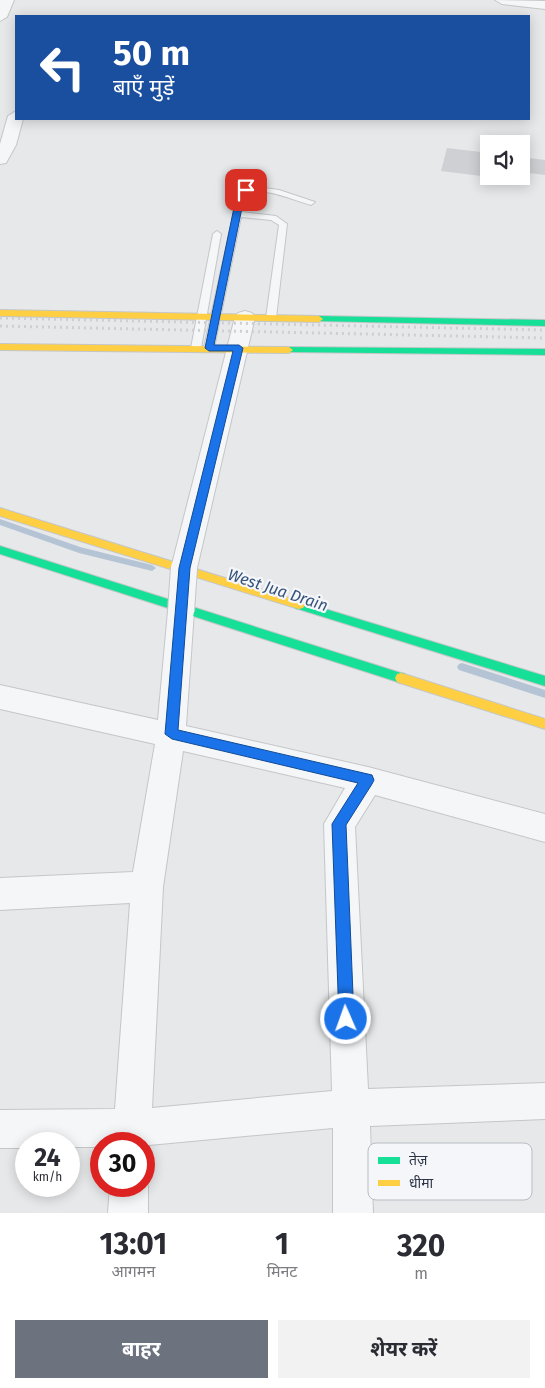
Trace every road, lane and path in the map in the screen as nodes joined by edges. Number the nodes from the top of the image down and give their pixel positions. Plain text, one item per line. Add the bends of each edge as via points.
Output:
1 (7, 0) edge
2 (502, 0) edge
3 (545, 6) edge
4 (0, 17) edge
5 (13, 112) edge
6 (0, 159) edge
7 (310, 202) dead end
8 (237, 214) junction
9 (218, 234) dead end
10 (0, 313) edge
11 (203, 316) junction
12 (215, 317) junction
13 (244, 317) junction
14 (271, 318) junction
15 (545, 323) edge
16 (0, 347) edge
17 (196, 348) junction
18 (209, 348) junction
19 (239, 348) junction
20 (545, 352) edge
21 (0, 512) edge
22 (0, 550) edge
23 (184, 568) junction
24 (545, 682) edge
25 (0, 697) edge
26 (545, 724) edge
27 (172, 734) junction
28 (368, 780) junction
29 (545, 828) edge
30 (148, 887) junction
31 (0, 894) edge
32 (545, 1101) edge
33 (351, 1108) junction
34 (0, 1129) edge
35 (132, 1132) edge
36 (155, 1133) edge
37 (90, 1134) edge
38 (129, 1197) edge
39 (128, 1213) edge
40 (353, 1213) edge

1 - 4 street
2 - 3 street
5 - 6 street via 8,145
7 - 8 lane via 262,189 246,190 240,198
8 - 12 lane
8 - 14 lane via 272,218 283,224
9 - 11 lane
10 - 11 main road
11 - 12 main road
11 - 17 lane
12 - 13 main road
12 - 18 lane
13 - 14 main road
13 - 19 street
14 - 15 main road
16 - 17 main road
17 - 18 main road
18 - 19 main road
19 - 20 main road
19 - 23 street
21 - 23 main road
22 - 26 main road
23 - 24 main road
23 - 27 street, bridge
25 - 27 street
27 - 28 street
27 - 30 street
28 - 29 street
28 - 33 street via 339,824
30 - 31 street
30 - 35 street
32 - 33 street
33 - 36 street
33 - 40 street
34 - 37 street
38 - 39 street

